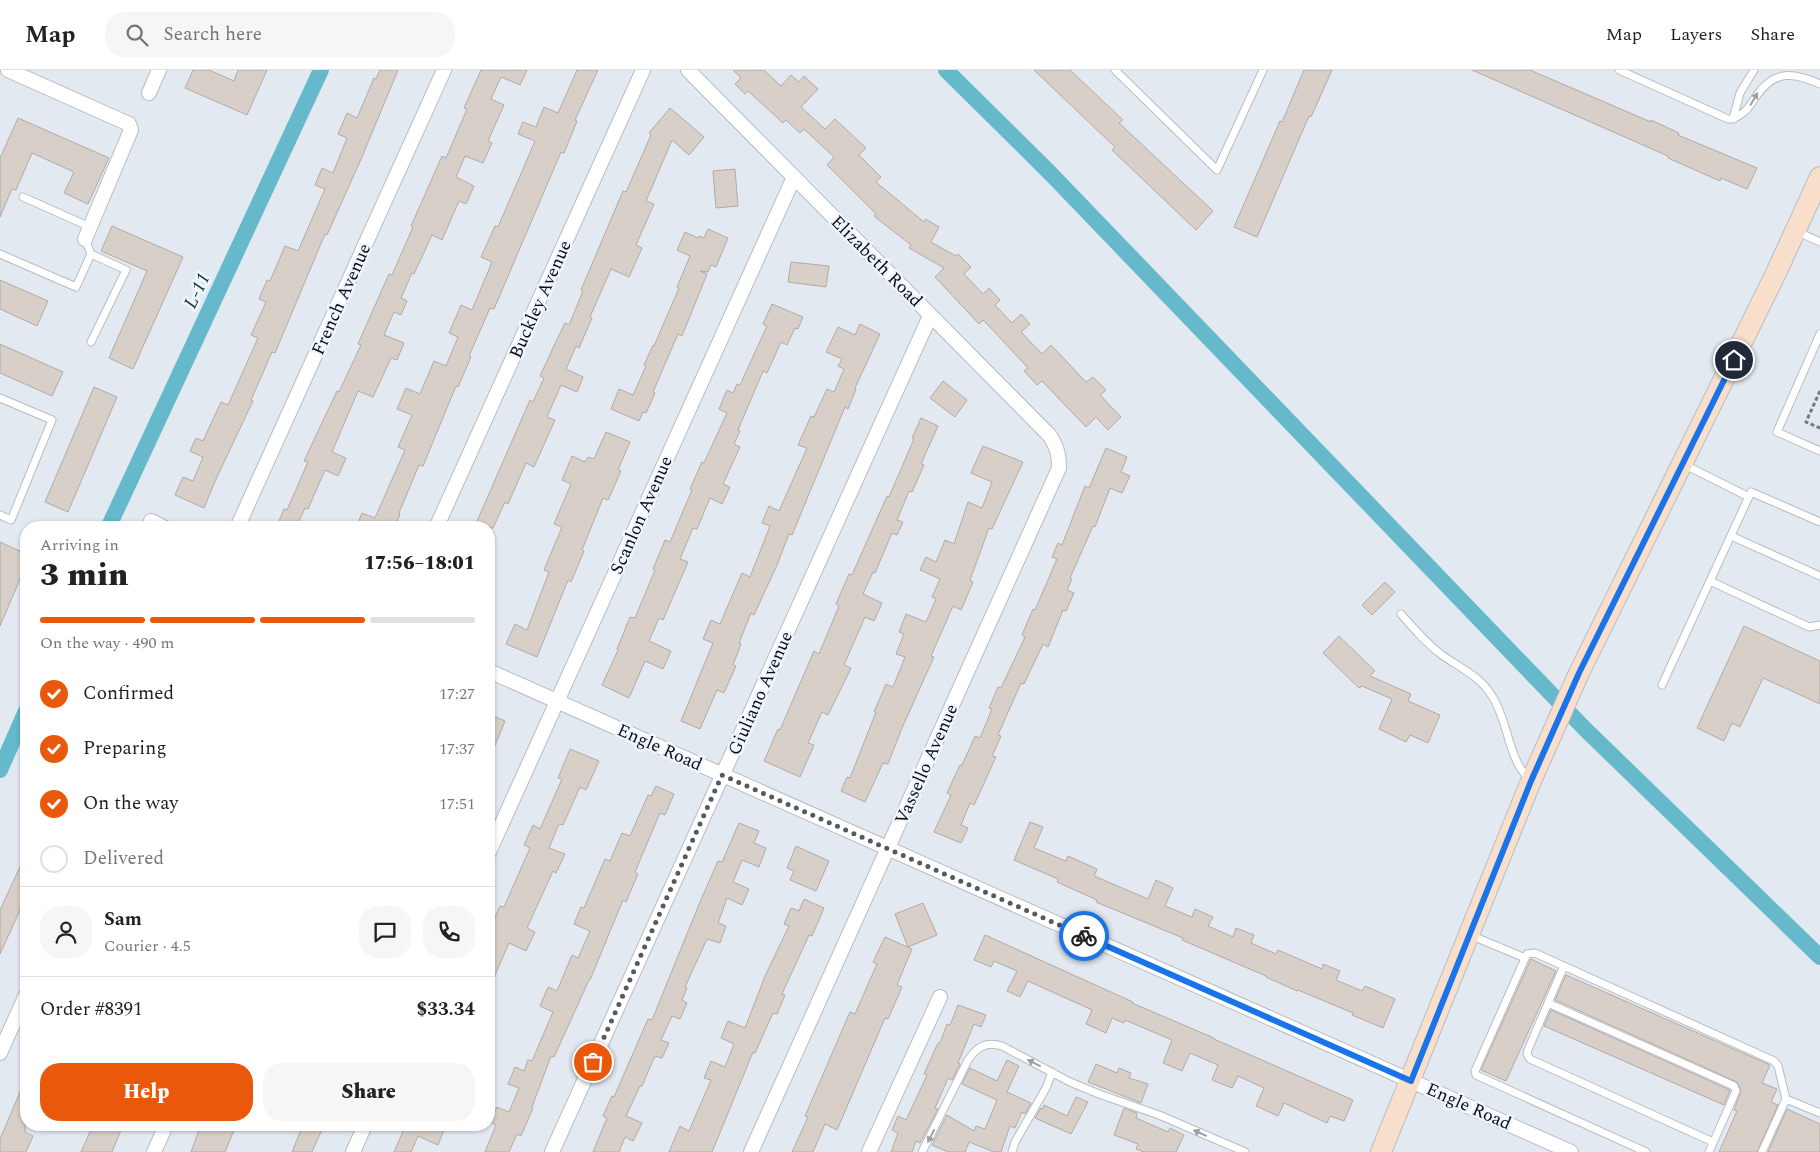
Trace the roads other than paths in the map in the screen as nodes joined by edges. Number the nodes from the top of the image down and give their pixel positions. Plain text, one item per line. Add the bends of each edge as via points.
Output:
1 (8, 70) edge
2 (159, 70) edge
3 (444, 70) edge
4 (643, 70) edge
5 (688, 70) edge
6 (1115, 70) edge
7 (1263, 70) edge
8 (1619, 70) edge
9 (1754, 70) edge
10 (1820, 84) edge
11 (149, 93) dead end
12 (1733, 119) junction
13 (794, 177) junction
14 (1820, 177) edge
15 (23, 198) dead end
16 (1795, 231) junction
17 (88, 233) junction
18 (1820, 242) edge
19 (0, 254) edge
20 (92, 254) junction
21 (930, 316) junction
22 (1820, 334) edge
23 (92, 342) dead end
24 (0, 398) edge
25 (1820, 450) edge
26 (1059, 457) joint
27 (1682, 464) junction
28 (1749, 497) junction
29 (0, 514) edge
30 (240, 521) edge
31 (439, 521) edge
32 (1820, 522) edge
33 (1731, 536) junction
34 (1820, 576) edge
35 (1710, 582) junction
36 (1401, 614) dead end
37 (1820, 625) edge
38 (495, 674) edge
39 (1662, 685) dead end
40 (557, 702) junction
41 (722, 775) junction
42 (1531, 781) junction
43 (495, 839) edge
44 (888, 849) junction
45 (1469, 935) junction
46 (1525, 958) junction
47 (1564, 966) junction
48 (940, 997) dead end
49 (1548, 1003) junction
50 (20, 1008) edge
51 (0, 1053) edge
52 (1052, 1072) junction
53 (1411, 1081) junction
54 (1786, 1098) junction
55 (1820, 1113) edge
56 (163, 1131) edge
57 (362, 1131) edge
58 (1713, 1142) junction
59 (154, 1152) edge
60 (353, 1152) edge
61 (552, 1152) edge
62 (751, 1152) edge
63 (869, 1152) edge
64 (922, 1152) edge
65 (1012, 1152) edge
66 (1244, 1152) edge
67 (1381, 1152) edge
68 (1571, 1152) edge
69 (1646, 1152) edge
70 (1709, 1152) edge
71 (1762, 1152) edge

1 - 17 street via 129,124 131,130
2 - 11 street
3 - 30 street, French Avenue
4 - 31 street, Buckley Avenue
5 - 13 street, Elizabeth Road
6 - 7 lane via 1217,170
8 - 12 lane
9 - 12 lane via 1740,93
12 -> 10 lane via 1745,112 1764,84 1775,76 1792,73
13 - 21 street, Elizabeth Road
13 - 40 street, Scanlon Avenue
14 - 16 street
15 - 17 lane
16 - 18 lane
16 - 27 street
17 - 20 lane
19 - 20 lane via 76,286
20 - 23 lane via 126,270
21 - 26 street, Elizabeth Road via 1050,436
21 - 41 street, Giuliano Avenue
22 - 25 lane via 1777,432
24 - 29 lane via 52,420 11,520
26 - 44 street, Vassello Avenue via 1059,468
27 - 28 lane
27 - 42 street via 1579,673
28 - 32 lane via 1751,492
28 - 33 lane
33 - 34 lane
33 - 35 lane
35 - 37 lane via 1809,627
35 - 39 lane
36 - 42 lane via 1432,647 1466,669 1486,688 1496,702 1520,770
38 - 40 street, Engle Road
40 - 41 street, Engle Road
40 - 43 street, Scanlon Avenue
41 - 44 street, Engle Road
41 - 61 street, Giuliano Avenue
42 - 45 street
44 - 53 street, Engle Road
44 - 62 street, Vassello Avenue
45 - 46 lane
45 - 53 street
46 - 47 lane via 1527,954 1535,953
46 - 69 lane via 1476,1075
47 - 49 lane
47 - 54 lane via 1774,1061
48 - 63 street
49 - 58 lane via 1528,1050 1530,1059
49 - 58 lane via 1734,1086 1736,1091
50 - 51 street
52 -> 64 lane via 994,1044 975,1050
52 - 65 lane
66 -> 52 lane
53 - 67 street
53 - 68 street, Engle Road
54 - 55 lane
54 - 71 lane
56 - 59 street
57 - 60 street
58 - 70 lane

